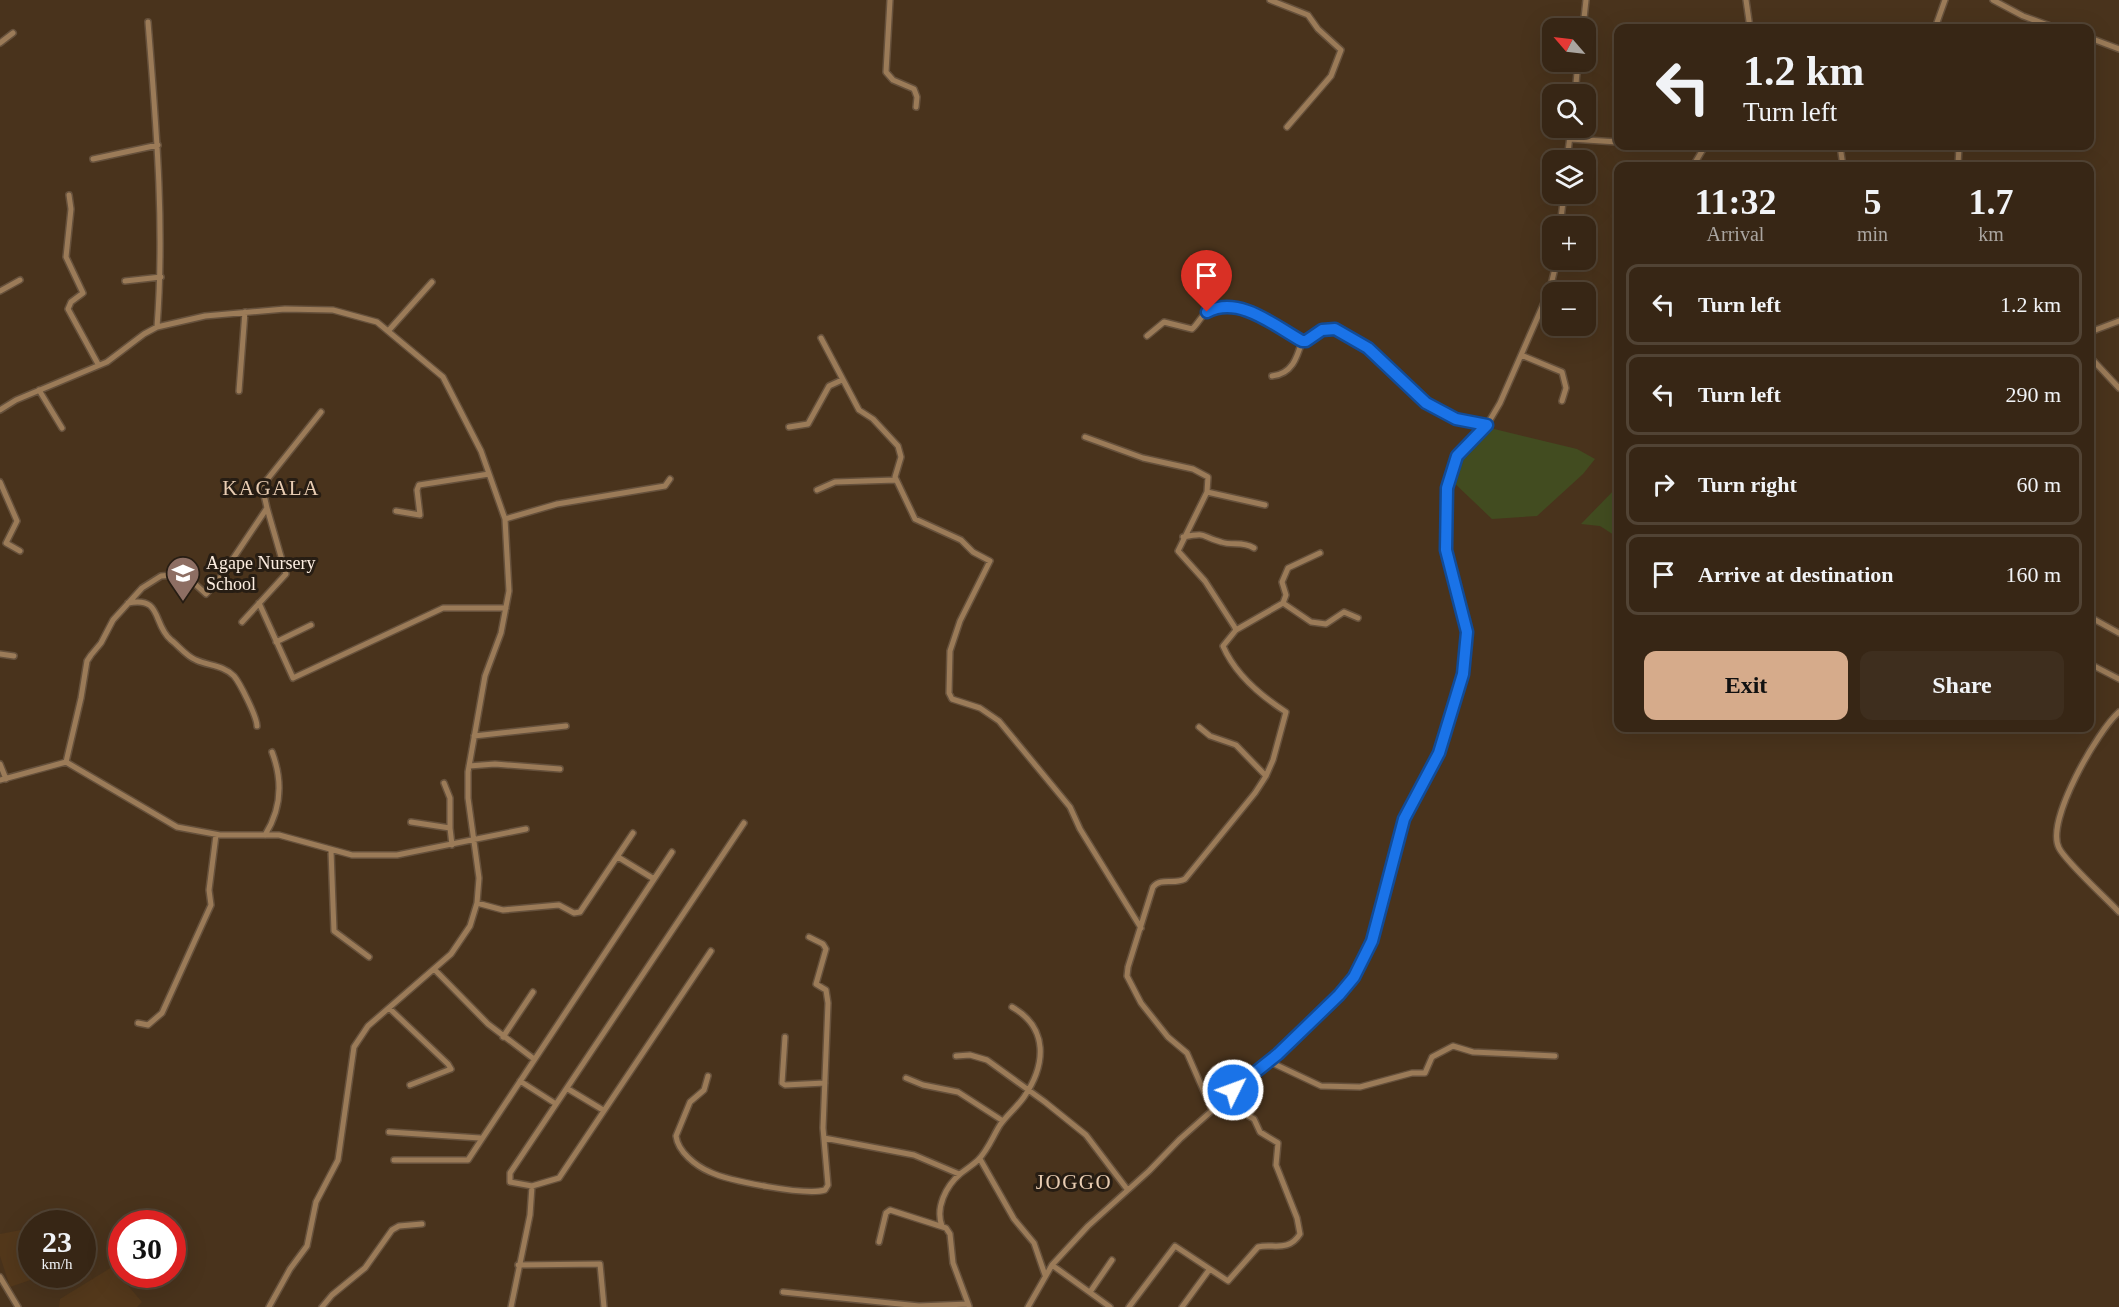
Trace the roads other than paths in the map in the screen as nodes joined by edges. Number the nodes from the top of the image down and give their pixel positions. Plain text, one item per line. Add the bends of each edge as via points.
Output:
1 (890, 0) edge
2 (1270, 0) edge
3 (1586, 0) edge
4 (1746, 0) edge
5 (1945, 0) edge
6 (1993, 0) edge
7 (1583, 18) edge
8 (148, 22) dead end
9 (1749, 24) edge
10 (1936, 24) edge
11 (2045, 24) edge
12 (13, 33) dead end
13 (2094, 40) edge
14 (0, 43) edge
15 (2119, 49) edge
16 (916, 107) dead end
17 (1287, 127) dead end
18 (1569, 139) joint
19 (1614, 142) edge
20 (158, 145) junction
21 (1568, 150) edge
22 (93, 159) dead end
23 (69, 195) dead end
24 (1555, 270) edge
25 (161, 277) junction
26 (20, 280) dead end
27 (125, 281) dead end
28 (432, 282) dead end
29 (0, 291) edge
30 (245, 312) junction
31 (2119, 321) edge
32 (157, 327) junction
33 (390, 329) junction
34 (2094, 330) edge
35 (1147, 336) dead end
36 (821, 338) dead end
37 (1302, 341) junction
38 (1521, 356) junction
39 (2094, 361) edge
40 (98, 364) junction
41 (1272, 376) dead end
42 (842, 380) junction
43 (2119, 388) edge
44 (39, 390) junction
45 (239, 390) dead end
46 (1562, 401) dead end
47 (0, 410) edge
48 (321, 412) dead end
49 (1487, 425) junction
50 (789, 427) dead end
51 (62, 428) dead end
52 (1085, 437) dead end
53 (489, 474) junction
54 (670, 479) dead end
55 (896, 480) junction
56 (0, 482) edge
57 (816, 490) dead end
58 (1207, 492) junction
59 (1265, 505) dead end
60 (267, 508) junction
61 (396, 511) dead end
62 (505, 519) junction
63 (1183, 537) junction
64 (1254, 548) dead end
65 (20, 550) dead end
66 (1320, 553) dead end
67 (128, 603) junction
68 (259, 603) junction
69 (1282, 603) junction
70 (506, 608) junction
71 (1358, 618) dead end
72 (2094, 619) edge
73 (242, 622) dead end
74 (311, 625) dead end
75 (1236, 630) junction
76 (2119, 633) edge
77 (276, 642) junction
78 (0, 654) edge
79 (14, 656) dead end
80 (2094, 666) edge
81 (2119, 679) edge
82 (2119, 712) edge
83 (257, 726) dead end
84 (566, 726) dead end
85 (1199, 727) dead end
86 (474, 736) junction
87 (272, 752) dead end
88 (66, 762) junction
89 (0, 764) edge
90 (469, 766) junction
91 (560, 769) dead end
92 (1266, 776) junction
93 (3, 780) edge
94 (444, 783) dead end
95 (411, 822) dead end
96 (744, 823) dead end
97 (450, 828) junction
98 (526, 829) dead end
99 (633, 833) dead end
100 (216, 835) junction
101 (265, 835) junction
102 (473, 841) junction
103 (452, 845) junction
104 (331, 851) junction
105 (672, 852) dead end
106 (618, 856) junction
107 (654, 879) junction
108 (477, 903) junction
109 (2119, 912) edge
110 (1141, 928) junction
111 (809, 937) dead end
112 (711, 951) dead end
113 (369, 957) dead end
114 (435, 970) junction
115 (533, 992) dead end
116 (1012, 1007) dead end
117 (389, 1008) junction
118 (138, 1023) dead end
119 (503, 1037) junction
120 (785, 1037) dead end
121 (956, 1056) dead end
122 (1555, 1056) dead end
123 (534, 1059) junction
124 (1268, 1061) junction
125 (708, 1076) dead end
126 (906, 1078) dead end
127 (520, 1081) junction
128 (825, 1083) junction
129 (410, 1086) dead end
130 (568, 1089) junction
131 (1028, 1089) junction
132 (1222, 1101) junction
133 (556, 1104) junction
134 (603, 1110) junction
135 (1212, 1110) junction
136 (1003, 1121) junction
137 (389, 1132) dead end
138 (480, 1138) junction
139 (824, 1138) junction
140 (980, 1159) junction
141 (394, 1160) dead end
142 (959, 1174) junction
143 (532, 1186) junction
144 (1127, 1189) junction
145 (422, 1224) dead end
146 (942, 1226) junction
147 (879, 1242) dead end
148 (1112, 1260) dead end
149 (518, 1265) junction
150 (1052, 1265) junction
151 (1209, 1270) junction
152 (1045, 1275) junction
153 (0, 1277) edge
154 (783, 1292) dead end
155 (1090, 1292) junction
156 (969, 1306) edge
157 (18, 1307) edge
158 (269, 1307) edge
159 (322, 1307) edge
160 (511, 1307) edge
161 (604, 1307) edge
162 (1029, 1307) edge
163 (1110, 1307) edge
164 (1129, 1307) edge
165 (1182, 1307) edge

1 - 16 street via 886,72 893,80 914,89
2 - 17 street via 1308,15 1341,50 1331,76
3 - 7 street
4 - 9 street
5 - 10 street
6 - 11 street
8 - 20 street
12 - 14 street
13 - 15 street
18 - 19 street
18 - 21 street
20 - 22 street
20 - 25 street
23 - 40 street via 66,258 83,293 68,309
24 - 38 street
25 - 27 street
25 - 32 street
26 - 29 street
28 - 33 street
30 - 32 street
30 - 33 street via 333,310 362,316
30 - 45 street
31 - 34 street
32 - 40 street via 114,358
33 - 53 street via 443,377
35 - 37 street via 1164,322 1192,329 1207,312 1222,307 1268,318
36 - 42 street
37 - 41 street via 1287,372
37 - 49 street via 1322,330 1335,329 1368,348 1426,403 1456,419
38 - 46 street via 1562,372 1566,388
38 - 49 street
39 - 43 street
40 - 44 street
42 - 50 street via 829,386 808,424
42 - 55 street via 859,410 898,446 901,457
44 - 47 street
44 - 51 street
48 - 60 street via 262,486
49 - 124 street via 1457,456 1447,488 1446,550 1467,644 1454,708 1439,753 1404,819 1372,941 1361,966 1339,995
52 - 58 street via 1143,458 1201,471 1208,477
53 - 61 street via 419,484 420,515
53 - 62 street
54 - 62 street via 664,486 557,504
55 - 57 street via 835,482
55 - 110 street via 915,519 962,540 990,561 960,621 950,651 952,699 980,708 999,721 1070,807
56 - 65 street via 17,521 6,543
58 - 59 street
58 - 63 street
60 - 67 street via 206,594 190,577 176,573 150,581
60 - 68 street via 286,574
62 - 70 street
63 - 64 street via 1204,534 1222,543 1241,542
63 - 75 street via 1179,554 1205,581
66 - 69 street via 1288,568 1282,582 1286,595
67 - 83 street via 142,602 154,609 162,631 187,655 232,674
67 - 88 street via 87,661
68 - 73 street
68 - 77 street
69 - 71 street via 1311,622 1326,624 1344,612
69 - 75 street
70 - 77 street via 443,608 297,678 289,673
70 - 86 street via 485,676
72 - 76 street
74 - 77 street
75 - 92 street via 1223,646 1230,662 1262,695 1286,712
78 - 79 street
80 - 81 street
82 - 109 street via 2102,729 2082,766 2057,833 2059,849
84 - 86 street
85 - 92 street via 1210,736 1236,745
86 - 90 street
87 - 101 street via 281,790 275,816
88 - 93 street
88 - 100 street via 169,824
89 - 93 street
90 - 91 street
90 - 102 street
92 - 110 street via 1185,879 1156,883
94 - 97 street via 450,798
95 - 97 street
96 - 130 street
97 - 103 street
98 - 102 street
99 - 106 street
100 - 101 street
100 - 118 street via 209,890 211,905 162,1013 148,1025
101 - 104 street via 279,834
102 - 103 street
102 - 108 street via 479,878
103 - 104 street via 397,855
104 - 113 street via 334,931
105 - 107 street
106 - 107 street
106 - 108 street via 580,912 559,905 503,910
107 - 123 street
108 - 114 street via 462,939
110 - 135 street via 1128,968 1130,984 1161,1029 1187,1053
111 - 128 street via 826,949 816,984 825,990 828,1003
112 - 134 street
114 - 117 street
114 - 119 street
115 - 119 street
116 - 131 street via 1029,1018 1039,1035 1039,1059
117 - 129 street via 451,1070
117 - 158 street via 368,1026 354,1047 338,1160 316,1202 307,1246
119 - 123 street
120 - 128 street via 782,1083
121 - 131 street via 980,1057
122 - 124 street via 1473,1053 1453,1046 1432,1057 1425,1073 1350,1088 1314,1085
123 - 127 street
124 - 132 street
125 - 139 street via 704,1090 690,1102 676,1136 681,1151 710,1172 758,1185 821,1191 828,1185
126 - 136 street via 958,1092
127 - 133 street
127 - 138 street
128 - 139 street
130 - 133 street
130 - 134 street
131 - 136 street
131 - 144 street via 1086,1135
132 - 135 street
132 - 151 street via 1254,1119 1260,1132 1278,1143 1276,1165 1300,1234 1292,1243 1258,1247 1228,1281
133 - 143 street via 510,1173 514,1184
134 - 143 street via 559,1178
135 - 144 street
136 - 140 street
137 - 138 street
138 - 141 street via 468,1160
139 - 142 street via 914,1155
140 - 142 street
140 - 152 street via 1014,1219 1034,1244
142 - 146 street via 942,1201 938,1217
143 - 149 street via 530,1215
144 - 150 street
145 - 159 street via 392,1230 365,1268
146 - 147 street via 890,1210
146 - 156 street via 950,1234 953,1263
148 - 155 street
149 - 160 street
149 - 161 street via 600,1264
150 - 152 street
150 - 155 street
151 - 164 street via 1175,1246
151 - 165 street
152 - 162 street
153 - 157 street
154 - 156 street via 919,1306
155 - 163 street

